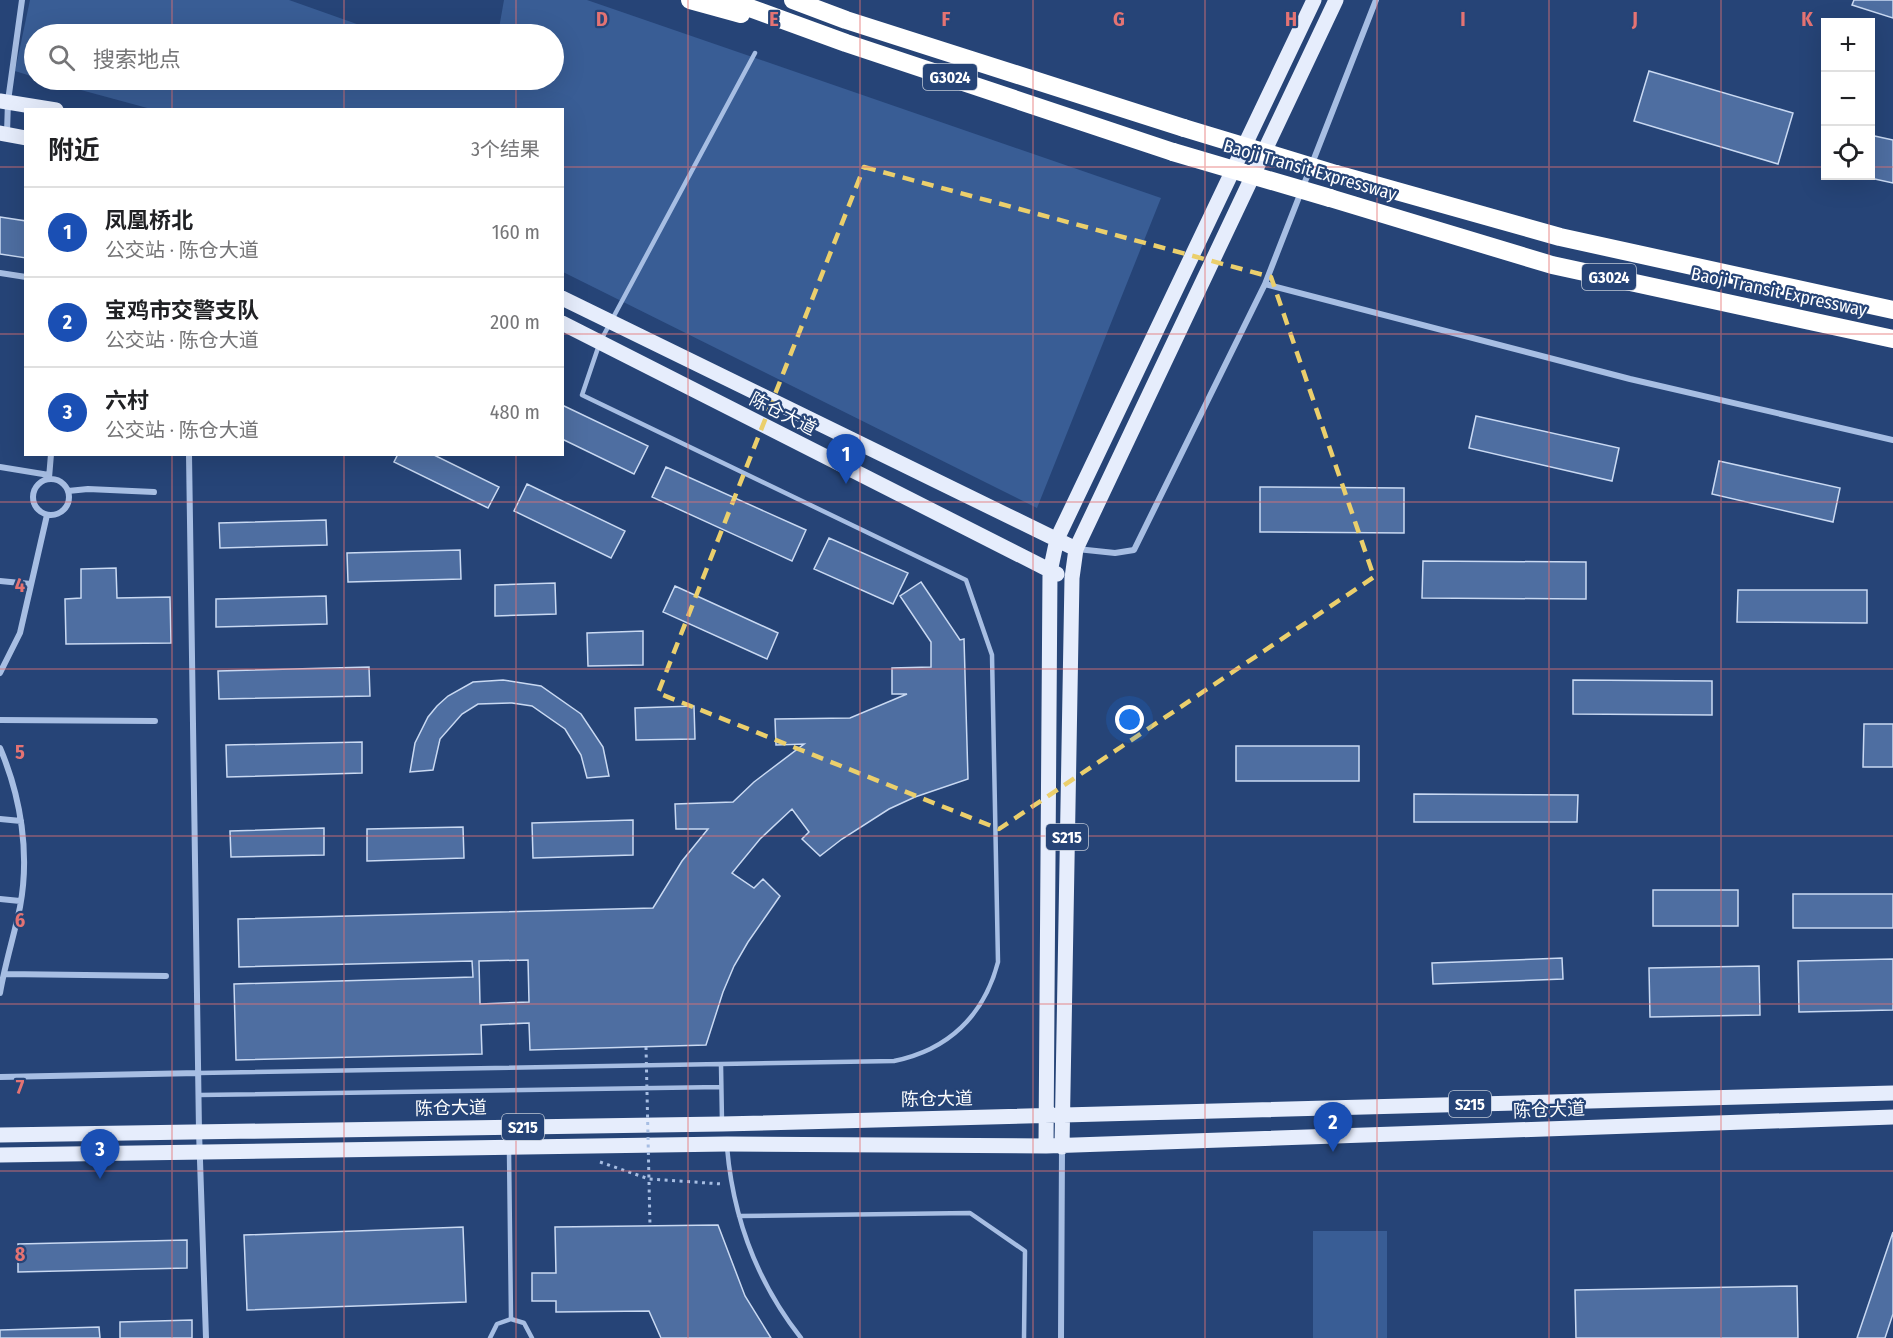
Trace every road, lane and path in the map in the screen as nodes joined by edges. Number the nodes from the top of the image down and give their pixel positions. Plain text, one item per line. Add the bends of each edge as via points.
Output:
1 (22, 0) edge
2 (690, 0) edge
3 (728, 0) edge
4 (793, 0) edge
5 (814, 0) edge
6 (1314, 0) edge
7 (1336, 0) edge
8 (1376, 0) edge
9 (846, 20) junction
10 (846, 43) junction
11 (755, 53) dead end
12 (4, 101) edge
13 (44, 108) edge
14 (3, 134) edge
15 (24, 138) edge
16 (0, 273) edge
17 (24, 277) edge
18 (1265, 284) junction
19 (564, 299) edge
20 (1893, 310) edge
21 (612, 322) junction
22 (564, 324) edge
23 (1893, 339) edge
24 (600, 342) junction
25 (1893, 440) edge
26 (51, 456) edge
27 (189, 456) edge
28 (0, 467) edge
29 (49, 477) junction
30 (68, 491) junction
31 (154, 492) dead end
32 (47, 515) junction
33 (1058, 539) junction
34 (1076, 549) junction
35 (1050, 572) junction
36 (1072, 578) junction
37 (0, 582) edge
38 (31, 584) junction
39 (3, 657) edge
40 (0, 673) edge
41 (0, 720) edge
42 (155, 721) dead end
43 (0, 748) edge
44 (0, 819) edge
45 (21, 821) junction
46 (0, 899) edge
47 (20, 901) junction
48 (4, 974) junction
49 (166, 976) dead end
50 (0, 988) edge
51 (646, 1047) dead end
52 (721, 1065) junction
53 (199, 1073) junction
54 (0, 1077) edge
55 (721, 1087) junction
56 (1893, 1094) edge
57 (199, 1095) junction
58 (1063, 1114) junction
59 (1046, 1116) junction
60 (1893, 1117) edge
61 (722, 1124) junction
62 (200, 1131) junction
63 (0, 1135) edge
64 (727, 1144) junction
65 (1054, 1146) junction
66 (508, 1147) junction
67 (201, 1152) junction
68 (0, 1155) edge
69 (593, 1159) dead end
70 (649, 1179) junction
71 (732, 1185) junction
72 (739, 1216) junction
73 (650, 1226) dead end
74 (511, 1318) junction
75 (206, 1338) edge
76 (490, 1338) edge
77 (532, 1338) edge
78 (801, 1338) edge
79 (1024, 1338) edge
80 (1061, 1338) edge

1 - 12 street
2 - 10 highway
3 - 10 highway, Baoji Transit Expressway / G3024
4 - 9 highway, Baoji Transit Expressway / G3024
5 - 9 highway
6 - 33 main road
7 - 34 main road
8 - 18 street
9 - 20 highway, Baoji Transit Expressway / G3024, bridge via 1184,128 1560,237
10 - 23 highway, Baoji Transit Expressway / G3024, bridge via 1173,152 1552,265
11 - 21 lane
12 - 13 main road
12 - 14 street
14 - 15 main road
16 - 17 street
18 - 25 street via 1630,379
18 - 34 street via 1134,550 1115,553
19 - 21 main road
21 - 24 lane
21 - 33 main road
22 - 24 main road, 陈仓大道
24 - 35 main road, 陈仓大道
24 - 52 lane via 582,395 966,580 992,655 998,962 979,1008 969,1022 942,1044 910,1058
26 - 29 street
27 - 53 street
28 - 29 street
29 - 30 street via 61,482
29 - 32 street via 38,485 33,496 37,508
30 - 31 street
30 - 32 street via 65,509
32 - 38 street
33 - 34 main road
33 - 35 main road
34 - 36 main road, S215
35 - 36 main road, 陈仓大道
35 - 59 main road, S215
36 - 58 main road, S215
37 - 38 street
38 - 39 street via 20,633
39 - 40 street
41 - 42 street
43 - 45 street
44 - 45 street
45 - 47 street via 24,854
46 - 47 street
47 - 48 street
48 - 49 street
48 - 50 street
51 - 70 path, bridge
52 - 53 lane
52 - 55 lane
53 - 54 street
53 - 57 street
55 - 57 lane
55 - 61 lane
56 - 58 main road, 陈仓大道 / S215
57 - 62 street
58 - 59 main road, 陈仓大道 / S215
58 - 65 main road, S215
59 - 61 main road, 陈仓大道 / S215
59 - 65 main road, S215
60 - 65 main road, 陈仓大道 / S215
61 - 62 main road, 陈仓大道 / S215
62 - 63 main road, 陈仓大道 / S215
62 - 67 street
64 - 65 main road, 陈仓大道 / S215
64 - 66 main road, 陈仓大道 / S215
64 - 71 lane
65 - 80 street
66 - 67 main road, 陈仓大道 / S215
66 - 74 lane
67 - 68 main road, 陈仓大道 / S215
67 - 75 street
69 - 70 path
70 - 71 path
70 - 73 path, bridge
71 - 72 lane
72 - 78 lane via 761,1276
72 - 79 lane via 970,1213 1025,1251
74 - 76 lane via 497,1324
74 - 77 lane via 524,1323

